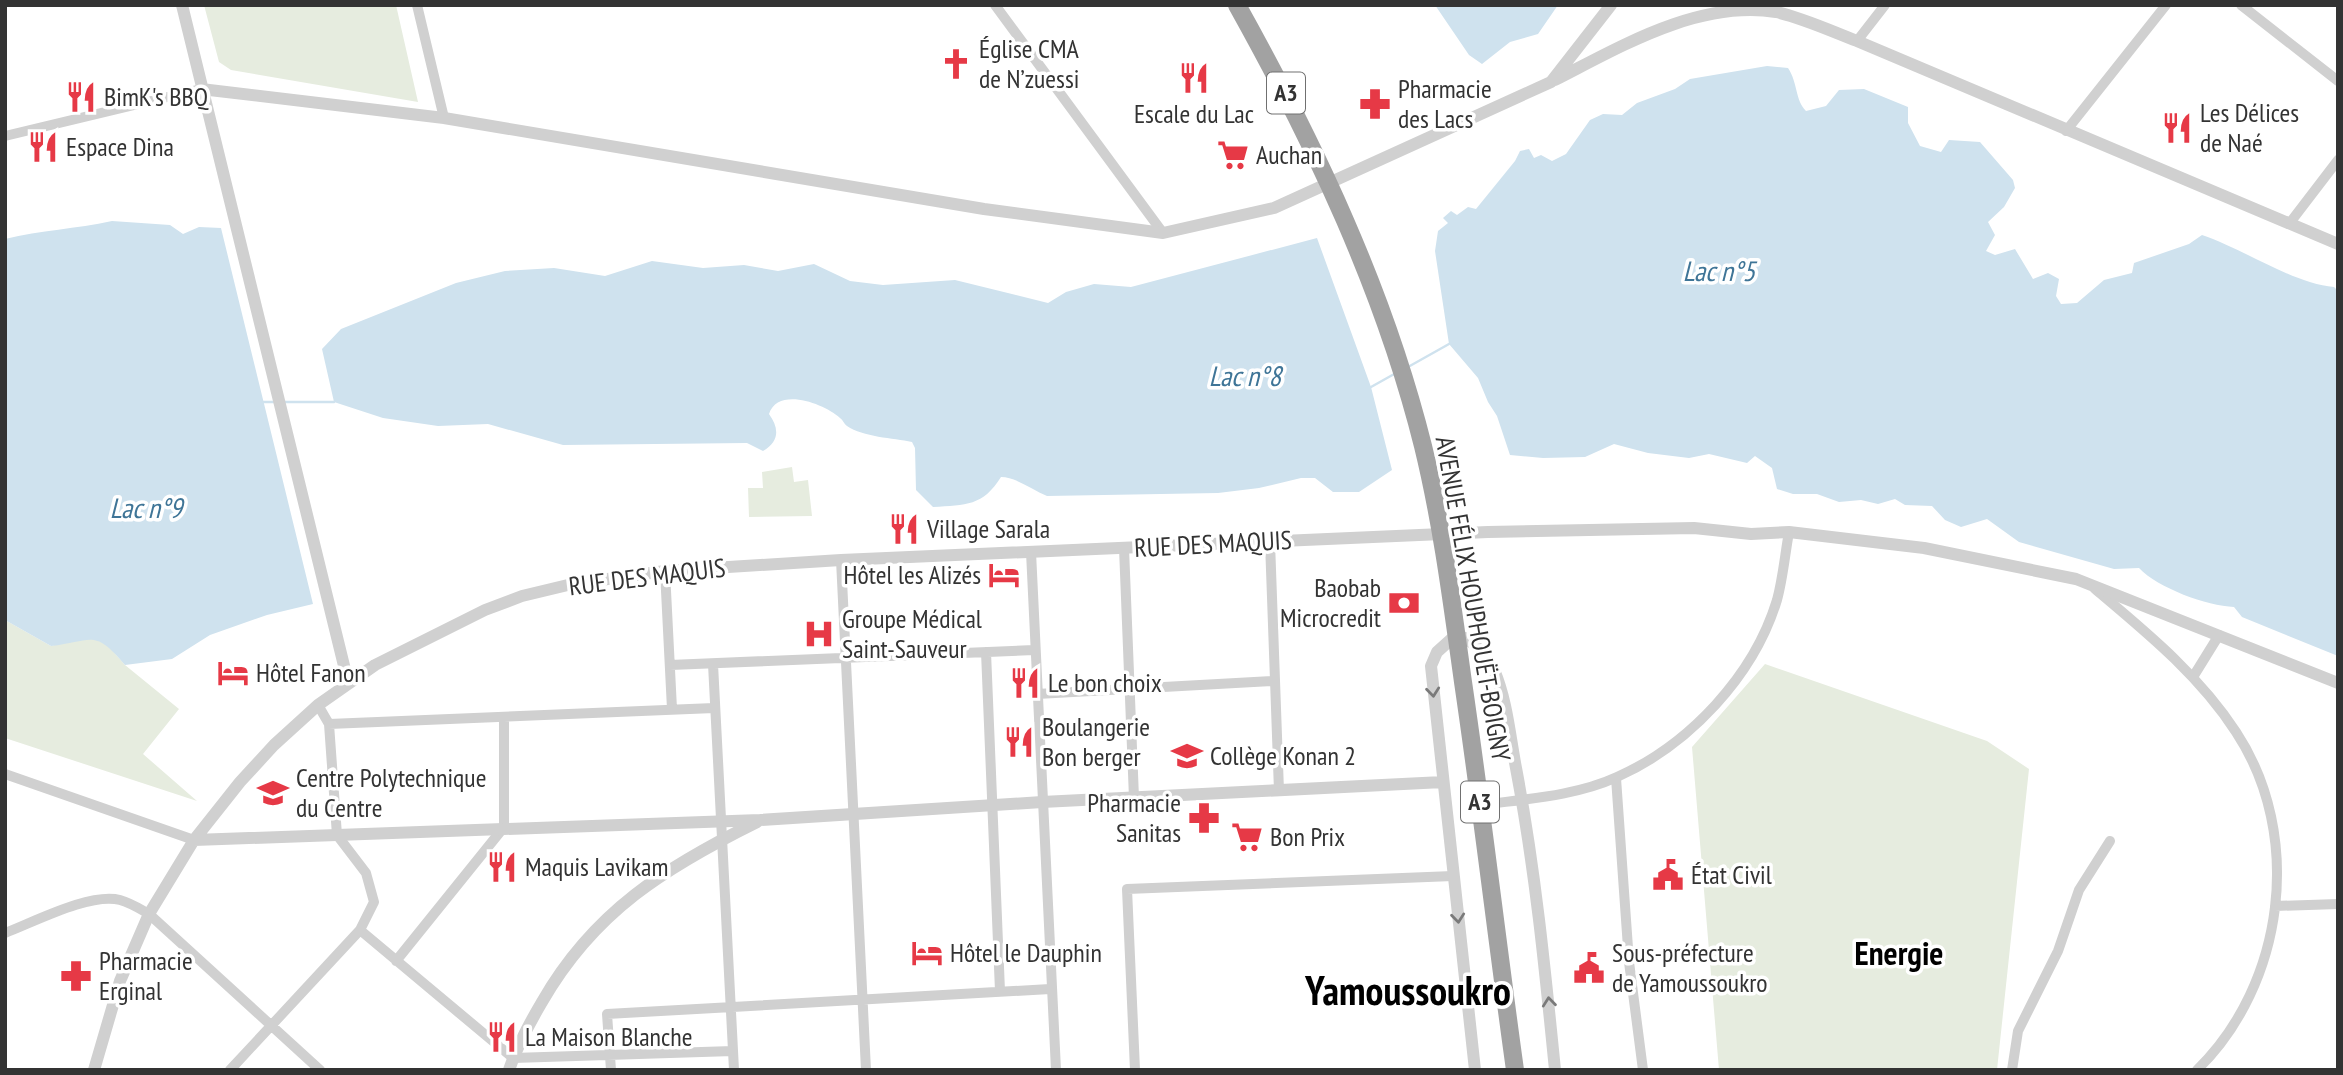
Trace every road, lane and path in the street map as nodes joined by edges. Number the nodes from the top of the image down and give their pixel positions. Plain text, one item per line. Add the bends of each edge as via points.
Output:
1 (182, 5) edge
2 (417, 5) edge
3 (995, 5) edge
4 (1237, 5) edge
5 (1611, 5) edge
6 (1885, 5) edge
7 (2166, 5) edge
8 (2241, 5) edge
9 (1773, 9) edge
10 (1857, 41) junction
11 (2338, 81) edge
12 (1551, 82) junction
13 (201, 89) junction
14 (444, 118) junction
15 (2066, 131) junction
16 (5, 136) edge
17 (2338, 160) edge
18 (1331, 183) junction
19 (2289, 224) junction
20 (1163, 233) junction
21 (2338, 244) edge
22 (1789, 532) junction
23 (1441, 534) junction
24 (1270, 542) junction
25 (1124, 548) junction
26 (1031, 552) junction
27 (841, 560) junction
28 (665, 571) junction
29 (2087, 583) junction
30 (1457, 634) junction
31 (2219, 635) junction
32 (1034, 650) junction
33 (986, 652) junction
34 (847, 659) junction
35 (713, 664) junction
36 (670, 665) junction
37 (2193, 677) junction
38 (1274, 681) junction
39 (348, 682) junction
40 (2338, 683) edge
41 (1129, 690) junction
42 (1037, 694) junction
43 (318, 705) junction
44 (714, 708) junction
45 (672, 709) junction
46 (504, 719) junction
47 (329, 724) junction
48 (5, 774) edge
49 (1615, 778) junction
50 (1443, 782) junction
51 (1279, 791) junction
52 (1134, 798) junction
53 (1522, 799) junction
54 (1042, 802) junction
55 (994, 805) junction
56 (1481, 805) junction
57 (852, 813) junction
58 (720, 820) junction
59 (760, 820) junction
60 (504, 827) junction
61 (337, 835) junction
62 (194, 840) junction
63 (721, 840) junction
64 (2110, 841) dead end
65 (1453, 876) junction
66 (2338, 904) edge
67 (2275, 906) junction
68 (149, 914) junction
69 (360, 930) junction
70 (5, 933) edge
71 (396, 961) junction
72 (1050, 989) junction
73 (1000, 991) junction
74 (863, 1000) junction
75 (731, 1005) junction
76 (270, 1024) junction
77 (733, 1051) junction
78 (611, 1056) junction
79 (511, 1064) edge
80 (94, 1070) edge
81 (230, 1070) edge
82 (320, 1070) edge
83 (611, 1070) edge
84 (734, 1070) edge
85 (866, 1070) edge
86 (1056, 1070) edge
87 (1135, 1070) edge
88 (1475, 1070) edge
89 (1515, 1070) edge
90 (1555, 1070) edge
91 (1643, 1070) edge
92 (2012, 1070) edge
93 (2197, 1070) edge

1 - 13 street
2 - 14 street
3 - 20 street
4 - 18 highway, AVENUE FÉLIX HOUPHOUËT-BOIGNY / A3
5 - 12 street
6 - 10 street
7 - 15 street
8 - 11 street
9 - 10 street
9 - 12 street via 1711,11 1686,19
10 - 15 street
12 - 18 street
13 - 14 street
13 - 16 street
13 - 39 street
14 - 20 street via 984,209
15 - 19 street
17 - 19 street
18 - 20 street via 1274,208
18 - 23 highway, AVENUE FÉLIX HOUPHOUËT-BOIGNY / A3 via 1411,402
19 - 21 street
22 - 23 street, RUE DES MAQUIS via 1751,534 1695,528
22 - 29 street, RUE DES MAQUIS via 1924,548
22 - 49 street via 1778,598 1768,625 1730,688 1678,739
23 - 24 street, RUE DES MAQUIS
23 - 30 highway, AVENUE FÉLIX HOUPHOUËT-BOIGNY / A3
24 - 25 street, RUE DES MAQUIS
24 - 38 street
25 - 26 street, RUE DES MAQUIS
25 - 41 street
26 - 27 street, RUE DES MAQUIS
26 - 32 street
27 - 28 street, RUE DES MAQUIS
27 - 34 street
28 - 36 street
28 - 39 street, RUE DES MAQUIS via 522,596 450,626
29 - 31 street, RUE DES MAQUIS
29 - 37 street
30 -> 50 street via 1441,647 1431,666
30 - 53 street via 1480,649 1495,671
30 - 56 highway, AVENUE FÉLIX HOUPHOUËT-BOIGNY / A3
31 - 37 street
31 - 40 street, RUE DES MAQUIS
32 - 33 street
32 - 42 street
33 - 34 street
33 - 55 street
34 - 35 street
34 - 57 street
35 - 36 street
35 - 44 street
36 - 45 street
37 - 67 street via 2237,733 2254,768 2276,841
38 - 41 street
38 - 51 street
39 - 43 street, RUE DES MAQUIS
41 - 42 street
41 - 52 street
42 - 54 street
43 - 47 street
43 - 62 street, RUE DES MAQUIS via 240,782
44 - 45 street
44 - 58 street
45 - 46 street
46 - 47 street
46 - 60 street
47 - 61 street
48 - 62 street
49 - 53 street
49 - 91 street via 1629,962
50 - 51 street
50 - 65 street
51 - 52 street
52 - 54 street
53 - 56 street
90 -> 53 street via 1540,911
54 - 55 street
54 - 72 street
55 - 57 street
55 - 73 street
56 - 89 highway, AVENUE FÉLIX HOUPHOUËT-BOIGNY / A3
57 - 59 street
57 - 74 street
58 - 59 street
58 - 60 street
58 - 63 street
59 - 63 street
60 - 61 street
60 - 71 street
61 - 62 street
61 - 69 street via 372,887 374,902
62 - 68 street, RUE DES MAQUIS
63 - 75 street
63 - 79 street via 631,895 600,923 555,979
64 - 92 street via 2079,890 2058,951 2018,1031
65 - 87 street via 1127,889
65 -> 88 street
66 - 67 street
67 - 93 street via 2253,991 2233,1028
68 - 70 street via 118,899 95,900
68 - 76 street
68 - 80 street, RUE DES MAQUIS via 120,981
69 - 71 street
69 - 76 street
71 - 79 street
72 - 73 street
72 - 86 street
73 - 74 street
74 - 75 street
74 - 85 street
75 - 77 street
75 - 78 street via 607,1014
76 - 81 street
76 - 82 street
77 - 78 street
77 - 84 street
78 - 79 street
78 - 83 street

